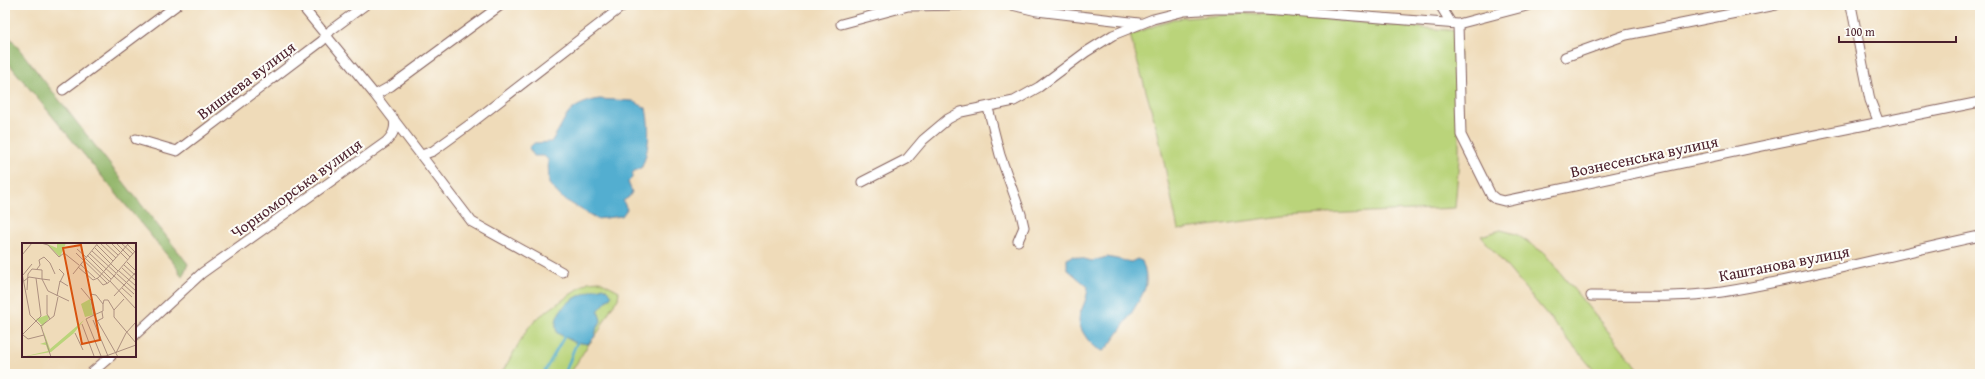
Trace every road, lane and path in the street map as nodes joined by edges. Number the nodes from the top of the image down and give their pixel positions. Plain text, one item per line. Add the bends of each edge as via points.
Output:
1 (177, 5) edge
2 (301, 5) edge
3 (365, 5) edge
4 (501, 5) edge
5 (624, 5) edge
6 (961, 5) edge
7 (1015, 5) edge
8 (1440, 5) edge
9 (1530, 5) edge
10 (1776, 5) edge
11 (1851, 5) edge
12 (1141, 23) junction
13 (841, 24) dead end
14 (1454, 24) junction
15 (327, 34) junction
16 (1565, 57) dead end
17 (63, 90) dead end
18 (375, 95) junction
19 (1980, 102) edge
20 (988, 108) junction
21 (394, 119) junction
22 (1879, 123) junction
23 (136, 139) dead end
24 (422, 155) junction
25 (862, 182) dead end
26 (1980, 236) edge
27 (1018, 241) dead end
28 (562, 272) dead end
29 (1591, 296) dead end
30 (136, 335) edge
31 (110, 357) edge
32 (90, 374) edge

1 - 17 street
2 - 15 street
3 - 15 street, Вишнева вулиця
4 - 18 street
5 - 24 street via 469,125 433,151
6 - 13 street via 908,6
7 - 12 street via 1037,12
8 - 14 street
9 - 14 street
10 - 16 street via 1626,35
11 - 22 street via 1870,100
12 - 14 street via 1185,11 1264,9
12 - 20 street via 1113,35 1039,87 1014,101
14 - 22 street, Вознесенська вулиця via 1461,135 1491,195 1504,201 1776,142
15 - 18 street
15 - 23 street, Вишнева вулиця via 322,41 177,150
18 - 21 street
19 - 22 street, Вознесенська вулиця
20 - 25 street via 961,112 948,119 923,140 907,159
20 - 27 street via 1000,155 1024,227
21 - 24 street
21 - 30 street, Чорноморська вулиця via 394,132 386,142 202,273
24 - 28 street via 472,222
26 - 29 street, Каштанова вулиця via 1805,276 1720,292 1673,296
31 - 32 street

